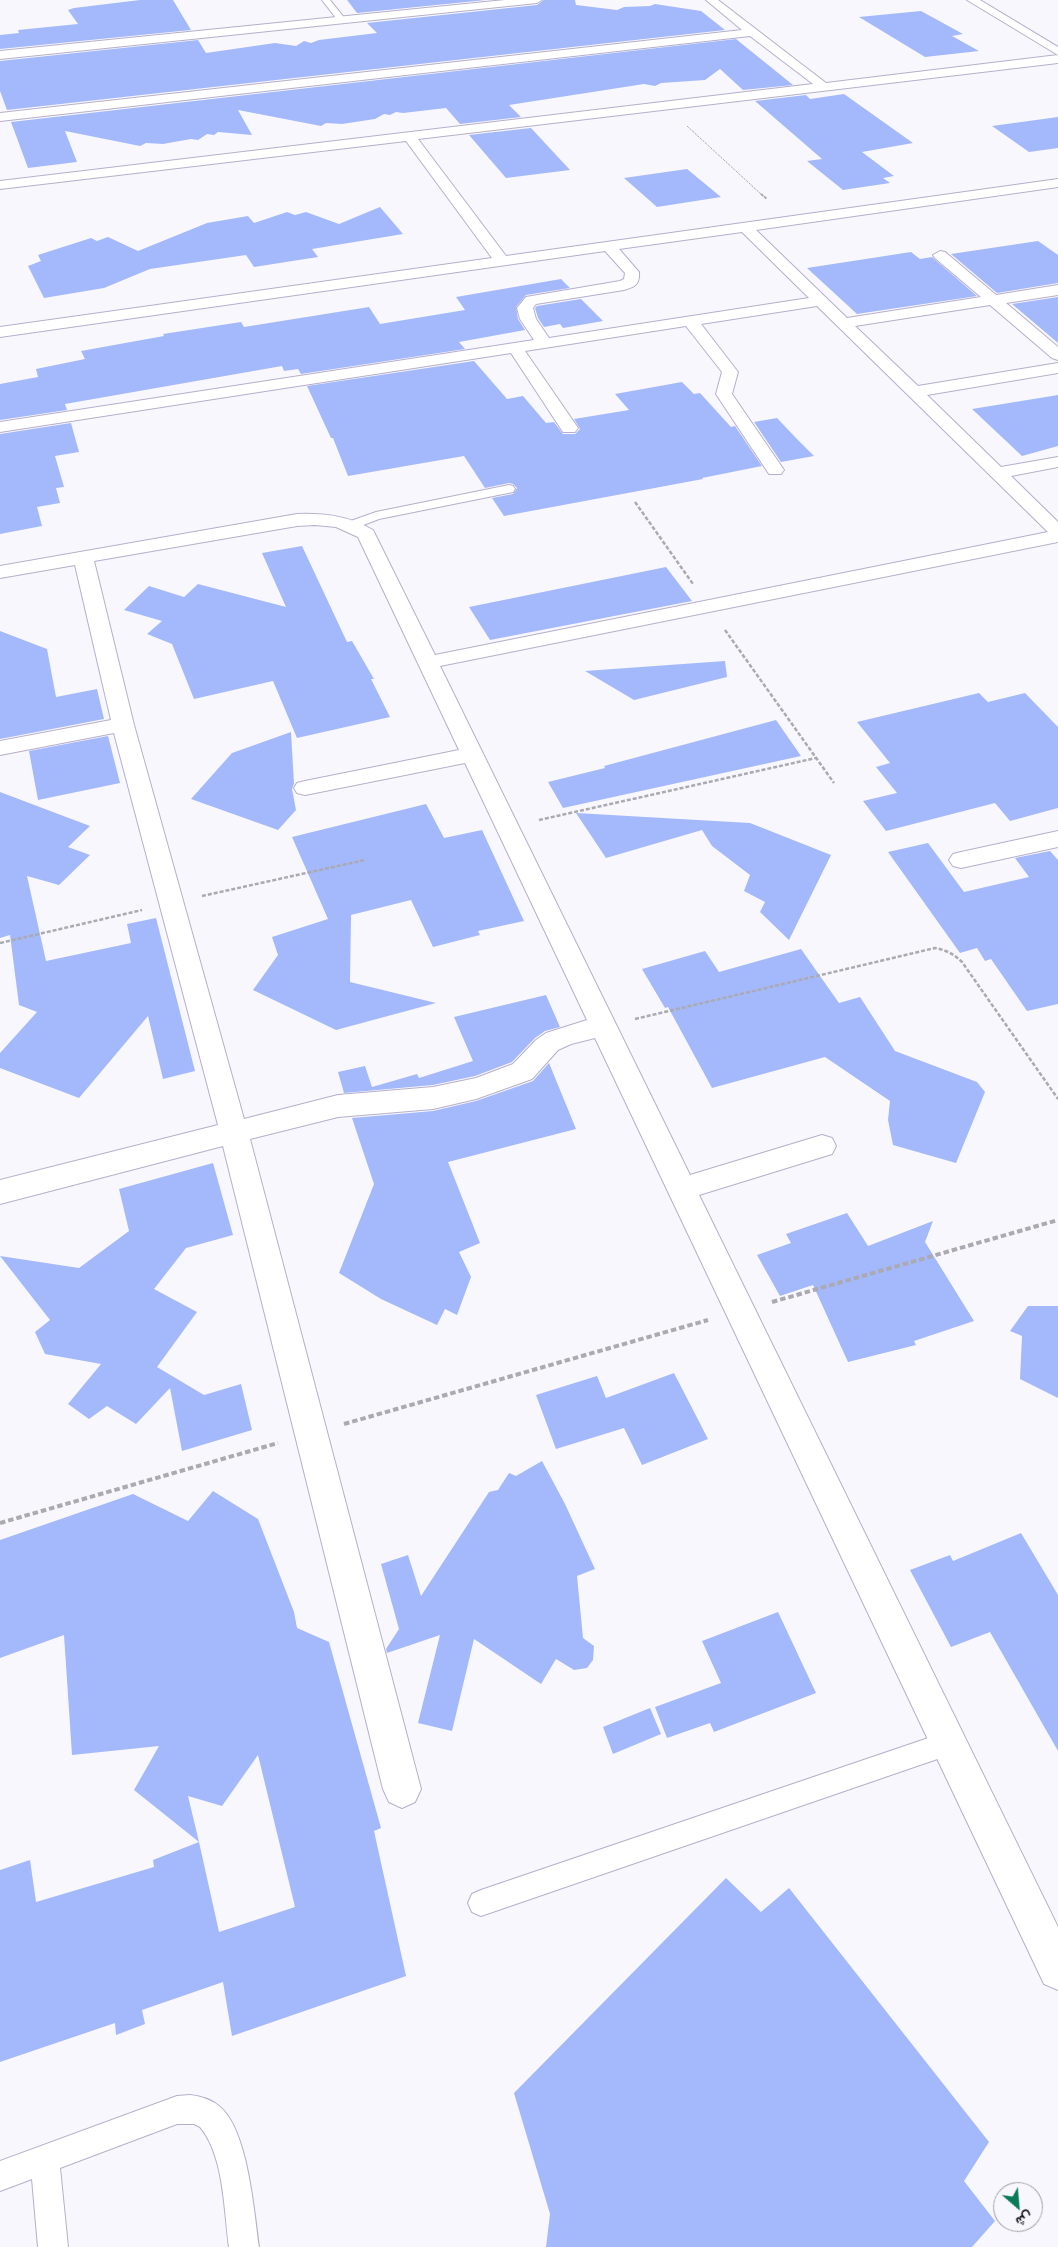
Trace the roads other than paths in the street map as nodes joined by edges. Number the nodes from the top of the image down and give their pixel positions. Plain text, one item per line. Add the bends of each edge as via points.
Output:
1 (326, 0) edge
2 (537, 0) edge
3 (711, 0) edge
4 (972, 0) edge
5 (342, 20) junction
6 (752, 32) junction
7 (1058, 52) edge
8 (0, 55) edge
9 (1058, 59) edge
10 (824, 87) junction
11 (0, 118) edge
12 (409, 136) junction
13 (1058, 183) edge
14 (0, 185) edge
15 (745, 228) junction
16 (609, 246) junction
17 (940, 255) dead end
18 (502, 261) junction
19 (1058, 290) edge
20 (993, 300) junction
21 (820, 301) junction
22 (690, 321) junction
23 (843, 323) junction
24 (0, 332) edge
25 (544, 343) junction
26 (515, 348) junction
27 (1058, 354) edge
28 (1058, 368) edge
29 (914, 392) junction
30 (0, 427) edge
31 (569, 428) dead end
32 (1058, 462) edge
33 (776, 470) dead end
34 (997, 473) junction
35 (509, 489) dead end
36 (353, 525) junction
37 (1058, 532) edge
38 (1058, 536) edge
39 (83, 558) junction
40 (0, 572) edge
41 (429, 662) junction
42 (123, 725) junction
43 (0, 748) edge
44 (473, 754) junction
45 (305, 788) dead end
46 (1058, 838) edge
47 (961, 860) dead end
48 (604, 1026) junction
49 (234, 1133) junction
50 (822, 1146) dead end
51 (682, 1189) junction
52 (0, 1192) edge
53 (949, 1743) junction
54 (402, 1789) dead end
55 (481, 1903) dead end
56 (1058, 1970) edge
57 (45, 2160) junction
58 (0, 2176) edge
59 (53, 2247) edge
60 (244, 2247) edge

1 - 5 lane
2 - 5 street
3 - 6 street
4 - 7 street
5 - 8 street
6 - 10 street
6 - 11 street
9 - 10 street
10 - 12 street
12 - 14 street
12 - 18 street
13 - 15 street
15 - 16 street
15 - 21 street
16 - 18 street
16 - 25 street via 632,272 632,281 532,300 525,308 526,314
17 - 20 street
18 - 24 street
19 - 20 street
20 - 23 street
20 - 27 street
21 - 22 street
21 - 23 street
22 - 25 street
22 - 33 street via 730,372 724,394
23 - 29 street
25 - 26 street
26 - 30 street
26 - 31 street
28 - 29 street
29 - 34 street
32 - 34 street
34 - 37 street
35 - 36 lane via 382,514
36 - 39 street via 317,518 297,520
36 - 41 street via 366,534 372,544
38 - 41 street
39 - 40 street
39 - 42 street
41 - 44 street
42 - 43 street
42 - 49 street
44 - 45 street
44 - 48 street
46 - 47 street
48 - 49 street via 551,1042 520,1073 457,1093 338,1106
48 - 51 street
49 - 52 street
49 - 54 street
50 - 51 street
51 - 53 street
53 - 55 lane
53 - 56 street
57 - 58 lane
57 - 59 lane
57 - 60 lane via 177,2110 195,2109 212,2118 224,2133

